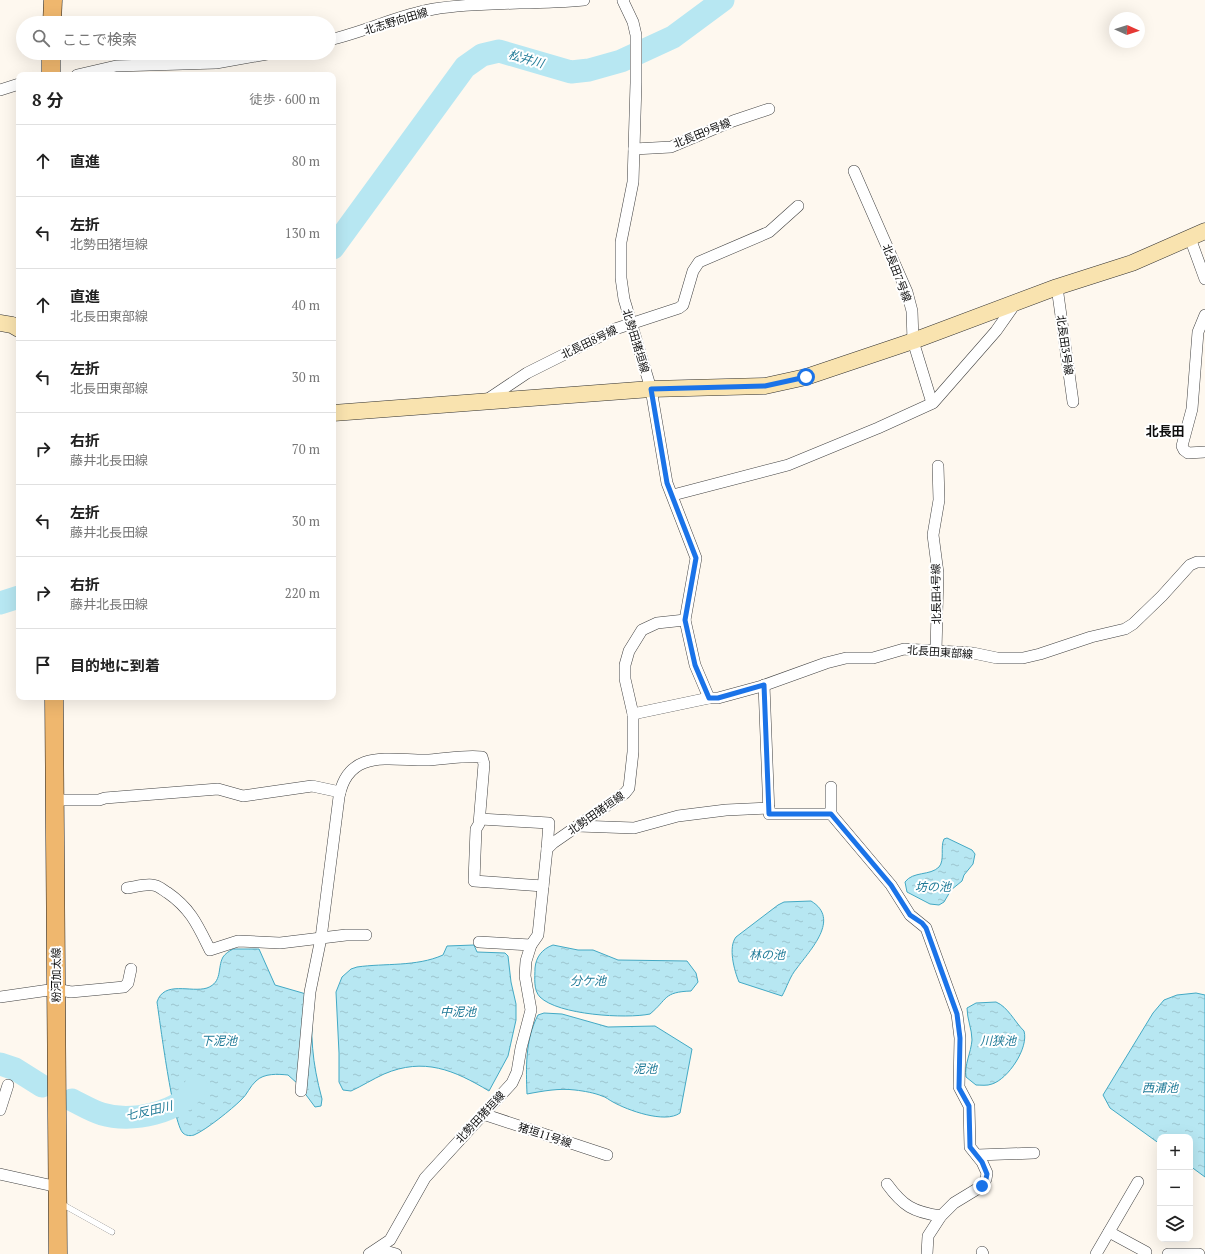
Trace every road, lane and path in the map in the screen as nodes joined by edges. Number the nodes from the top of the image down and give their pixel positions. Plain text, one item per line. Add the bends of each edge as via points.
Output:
1 (53, 0) edge
2 (584, 0) edge
3 (622, 0) edge
4 (52, 16) edge
5 (336, 39) edge
6 (52, 60) edge
7 (237, 60) edge
8 (51, 72) edge
9 (90, 72) edge
10 (16, 85) edge
11 (0, 90) edge
12 (769, 110) dead end
13 (634, 149) junction
14 (854, 171) dead end
15 (798, 206) dead end
16 (1205, 231) edge
17 (1190, 238) junction
18 (1205, 279) edge
19 (1057, 287) junction
20 (1015, 304) junction
21 (1205, 315) edge
22 (0, 324) edge
23 (631, 324) junction
24 (16, 327) edge
25 (913, 341) junction
26 (651, 389) junction
27 (484, 401) junction
28 (1073, 402) dead end
29 (932, 403) junction
30 (336, 413) edge
31 (1205, 452) edge
32 (938, 466) dead end
33 (673, 495) junction
34 (1205, 562) edge
35 (685, 620) junction
36 (936, 651) junction
37 (764, 685) junction
38 (709, 698) junction
39 (54, 700) edge
40 (632, 714) junction
41 (831, 787) dead end
42 (340, 792) junction
43 (55, 800) junction
44 (769, 808) junction
45 (831, 814) junction
46 (480, 819) junction
47 (578, 826) junction
48 (547, 849) junction
49 (543, 886) junction
50 (127, 888) dead end
51 (366, 935) dead end
52 (321, 938) junction
53 (479, 942) dead end
54 (531, 945) junction
55 (131, 969) dead end
56 (56, 989) junction
57 (0, 997) edge
58 (8, 1085) dead end
59 (301, 1091) dead end
60 (0, 1110) edge
61 (483, 1114) junction
62 (1034, 1153) dead end
63 (607, 1155) dead end
64 (977, 1155) junction
65 (0, 1174) edge
66 (1138, 1182) dead end
67 (887, 1184) dead end
68 (58, 1194) junction
69 (941, 1216) junction
70 (112, 1232) dead end
71 (1109, 1232) junction
72 (373, 1252) edge
73 (1146, 1252) dead end
74 (58, 1254) edge
75 (396, 1254) edge
76 (927, 1254) edge
77 (1096, 1254) edge
78 (1168, 1254) edge
79 (1199, 1254) edge

1 - 4 main road
2 - 5 street, 北志野向田線 via 459,6 410,15
3 - 13 street, 北勢田猪垣線 via 636,35
6 - 8 main road
7 - 9 street via 216,64 116,66
10 - 11 street
12 - 13 street, 北長田9号線 via 733,120 672,147
13 - 23 street, 北勢田猪垣線 via 633,182 620,257 624,299
14 - 25 street, 北長田7号線 via 907,292 912,311
15 - 23 street, 北長田8号線 via 769,232 699,262 693,271 683,305 679,308
16 - 17 street
17 - 18 street
17 - 19 street via 1132,263
19 - 20 street
19 - 28 street, 北長田3号線
20 - 25 street
20 - 29 street via 996,331
21 - 31 street via 1198,332 1192,409 1182,446 1188,453
22 - 24 street
23 - 26 street, 北勢田猪垣線
23 - 27 street, 北長田8号線 via 615,329 527,373
25 - 26 street via 806,377 765,386
25 - 29 street, 北長田7号線
26 - 27 street
26 - 33 street, 北勢田猪垣線 via 667,483
27 - 30 street
29 - 33 street via 788,465
32 - 36 street, 北長田4号線 via 939,500 933,535 938,574
33 - 35 street, 北勢田猪垣線 via 696,558
34 - 36 street, 北長田東部線 via 1190,565 1162,596 1126,629 1023,658 997,658 973,653
35 - 38 street via 695,665
35 - 40 street, 北勢田猪垣線 via 656,623 642,630 635,640 625,665
36 - 37 street, 北長田東部線 via 904,649 873,658 846,658
37 - 38 street, 北長田東部線 via 718,698
37 - 44 street
38 - 40 street, 北長田東部線
39 - 43 main road, 粉河加太線
40 - 47 street, 北勢田猪垣線 via 633,752 629,788 626,793
41 - 45 street
42 - 43 street via 312,786 243,796 218,789 99,800
42 - 46 street via 341,784 348,774 356,766 368,761 482,757 484,764
42 - 52 street
43 - 56 main road, 粉河加太線
44 - 45 street via 769,814
44 - 47 street via 678,816 634,828
45 - 64 street via 891,885 910,915 926,928 957,1014 960,1038 959,1088 969,1106 970,1147
46 - 48 street via 549,823
46 - 49 street via 476,829 474,881
47 - 48 street, 北勢田猪垣線
48 - 49 street, 北勢田猪垣線
49 - 54 street, 北勢田猪垣線 via 538,935
50 - 52 street via 157,886 178,900 196,922 210,950 238,940 280,943
51 - 52 street
52 - 59 street via 310,992
53 - 54 street
54 - 61 street, 北勢田猪垣線 via 525,976 531,1010 520,1048 517,1072 512,1083
55 - 56 street via 128,983 124,987 71,992
56 - 57 street
56 - 68 main road, 粉河加太線
58 - 60 street
61 - 63 street, 猪垣11号線
61 - 72 street, 北勢田猪垣線 via 425,1178 390,1240
62 - 64 street
64 - 69 street via 985,1168 986,1179 982,1186 954,1203
65 - 68 street
66 - 71 street
67 - 69 street via 898,1199 909,1208 923,1214
68 - 70 lane
68 - 74 main road, 粉河加太線
69 - 76 street via 928,1236
71 - 73 street
71 - 77 street
72 - 75 street
78 - 79 street

